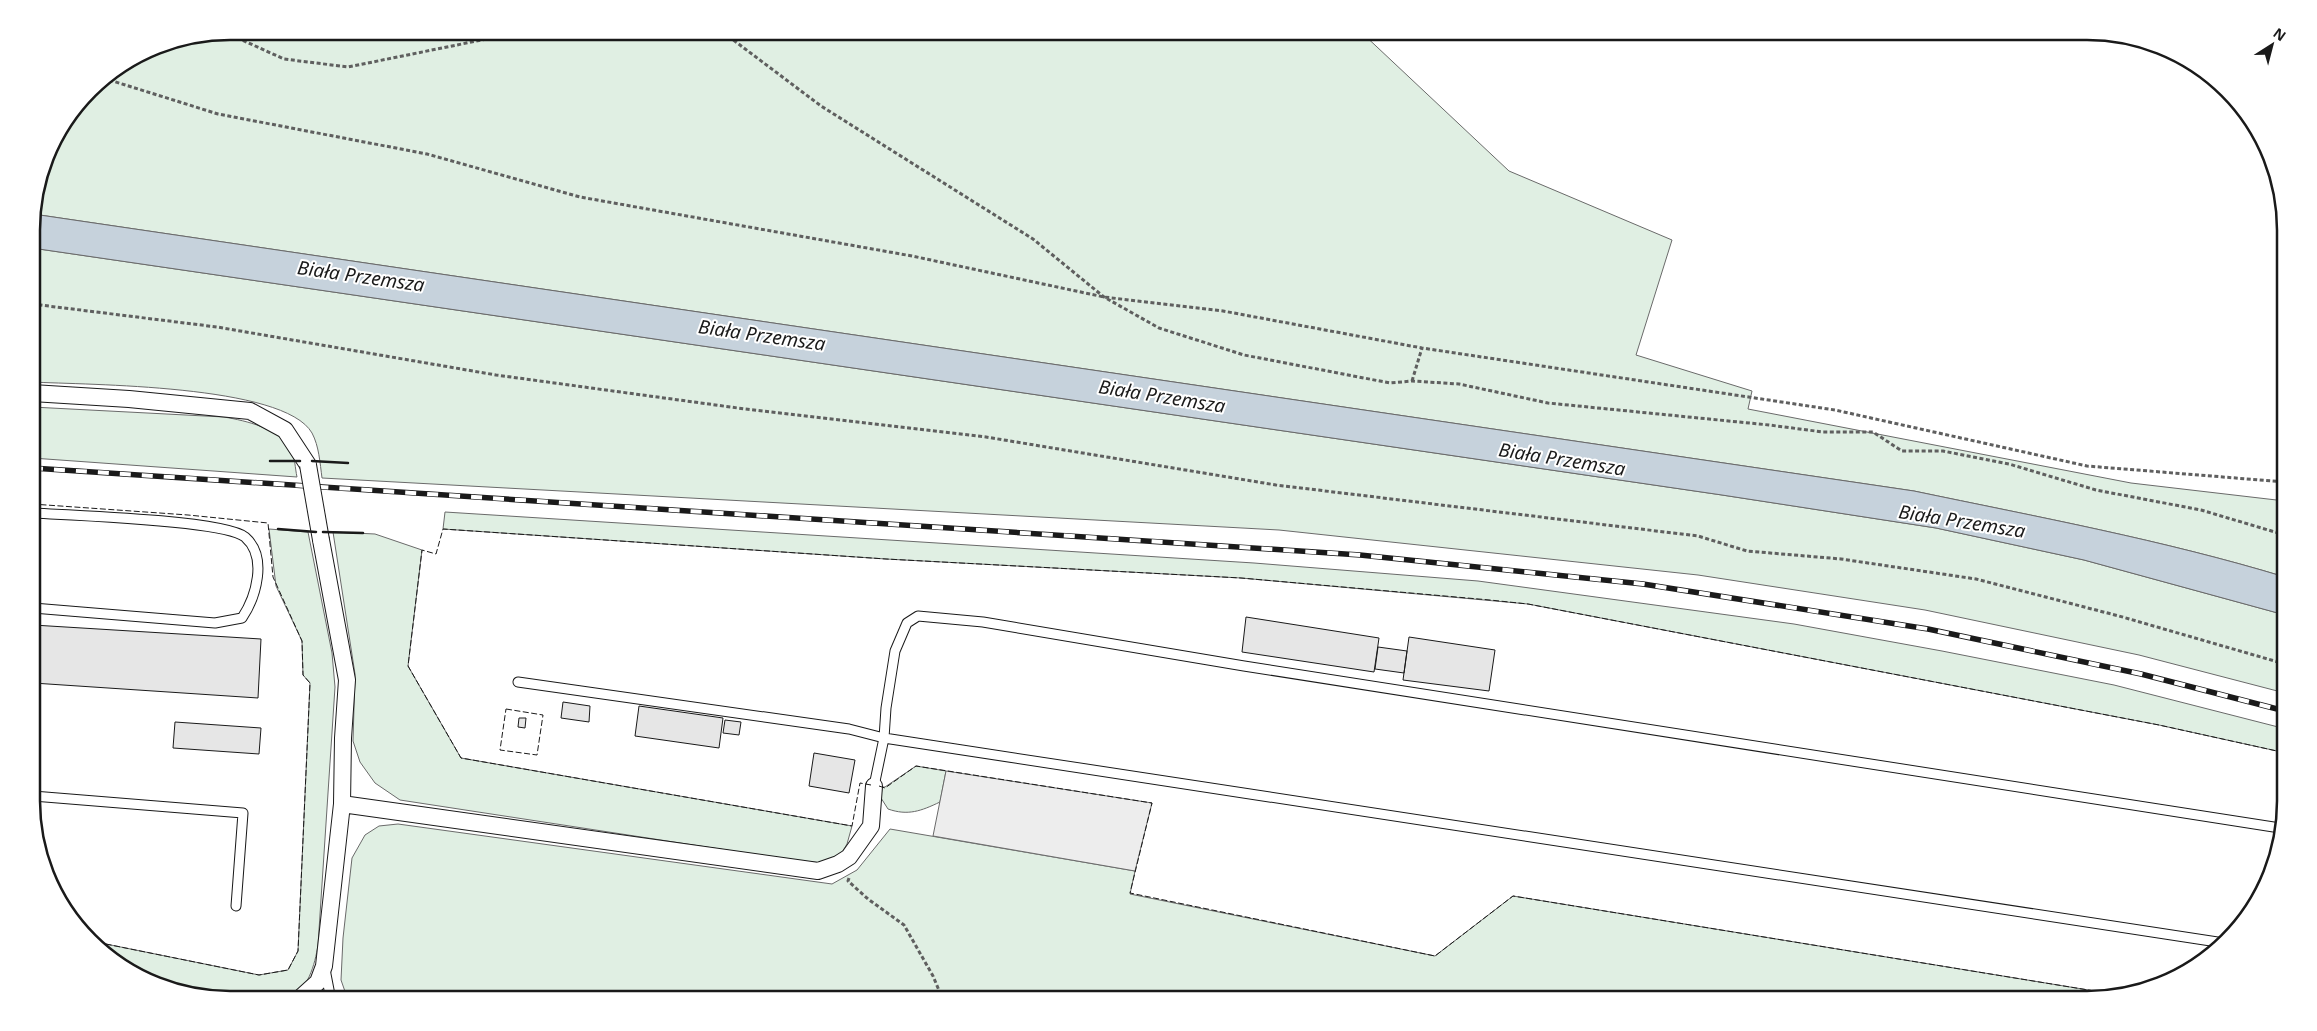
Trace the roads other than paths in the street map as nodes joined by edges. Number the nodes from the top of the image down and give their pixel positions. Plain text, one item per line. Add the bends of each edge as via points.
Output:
1 (40, 393) edge
2 (40, 514) edge
3 (40, 609) edge
4 (518, 682) dead end
5 (884, 738) junction
6 (874, 786) joint
7 (40, 797) edge
8 (342, 804) junction
9 (2275, 827) edge
10 (236, 906) dead end
11 (2214, 942) edge
12 (324, 966) junction
13 (308, 991) edge
14 (330, 991) edge

1 - 8 street, bridge via 250,411 285,430 308,464 346,680
2 - 3 lane via 230,529 245,537 254,550 257,584 252,604 242,618 215,622
4 - 5 lane via 848,729
5 - 6 lane
5 - 9 lane via 895,651 907,623 918,616 983,622 1244,666
5 - 11 lane
6 - 8 street via 871,826 849,857 818,870
7 - 10 lane via 242,813
8 - 12 street
12 - 13 street via 318,982
12 - 14 lane

